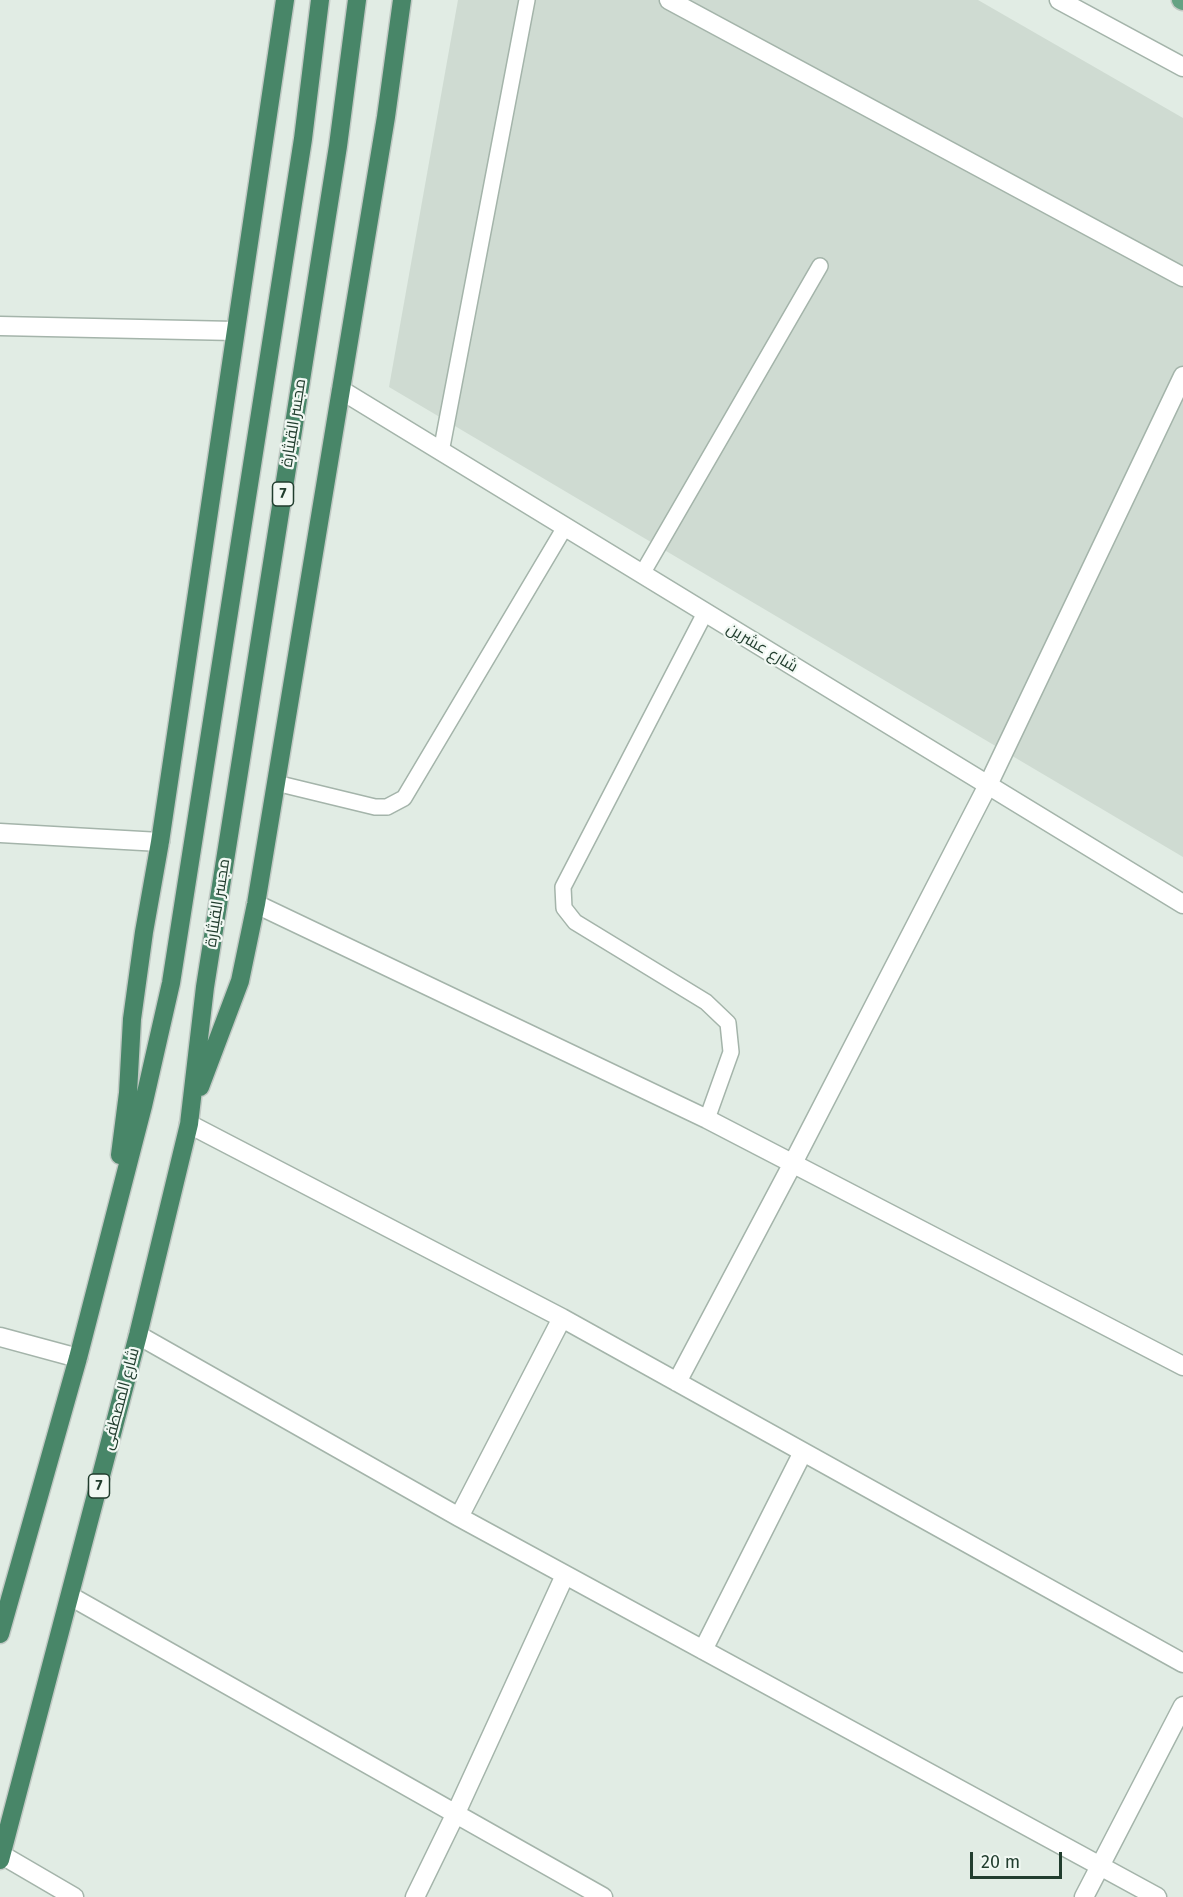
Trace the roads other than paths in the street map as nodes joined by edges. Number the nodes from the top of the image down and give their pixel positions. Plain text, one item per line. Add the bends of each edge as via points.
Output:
1 (285, 0) edge
2 (320, 0) edge
3 (357, 0) edge
4 (402, 0) edge
5 (527, 0) edge
6 (669, 0) edge
7 (1059, 0) edge
8 (1183, 67) edge
9 (820, 266) dead end
10 (1183, 277) edge
11 (0, 326) edge
12 (235, 331) junction
13 (1183, 376) edge
14 (341, 390) junction
15 (441, 452) junction
16 (565, 527) junction
17 (642, 574) junction
18 (705, 613) junction
19 (276, 783) junction
20 (988, 785) junction
21 (0, 832) edge
22 (160, 842) junction
23 (256, 904) junction
24 (1183, 904) edge
25 (190, 1117) junction
26 (707, 1119) junction
27 (793, 1163) junction
28 (111, 1228) junction
29 (562, 1318) junction
30 (138, 1335) junction
31 (0, 1337) edge
32 (78, 1358) junction
33 (1183, 1366) edge
34 (677, 1382) junction
35 (803, 1452) junction
36 (459, 1517) junction
37 (565, 1575) junction
38 (70, 1596) junction
39 (0, 1634) edge
40 (703, 1650) junction
41 (1183, 1663) edge
42 (1183, 1706) edge
43 (455, 1815) junction
44 (1, 1858) edge
45 (1100, 1866) junction
46 (74, 1897) edge
47 (415, 1897) edge
48 (603, 1897) edge
49 (1084, 1897) edge
50 (1157, 1897) edge

1 - 12 highway
2 - 28 highway, مجسر القيثارة / 7 via 301,151 171,983
3 - 25 highway, مجسر القيثارة / 7 via 338,146 205,987
4 - 14 highway
5 - 15 lane
6 - 10 street
7 - 8 street
9 - 17 lane
11 - 12 street
12 - 22 highway
13 - 20 street
14 - 15 street, شارع عشرين
14 - 19 highway
15 - 16 street, شارع عشرين
16 - 17 street, شارع عشرين
16 - 19 lane via 404,798 387,807 375,807
17 - 18 street, شارع عشرين
18 - 20 street, شارع عشرين
18 - 26 lane via 563,887 564,908 575,922 706,1002 728,1023 731,1052
19 - 23 highway
20 - 24 street, شارع عشرين
20 - 27 street
21 - 22 street
22 - 28 highway via 132,1019 128,1093
23 - 25 highway via 240,981
23 - 26 street
25 - 29 street
25 - 30 highway, شارع المصطفى / 7
26 - 27 street
27 - 33 street
27 - 34 street
28 - 32 highway, 7
29 - 34 street
29 - 36 street
30 - 36 street
30 - 38 highway, شارع المصطفى / 7
31 - 32 street
32 - 39 highway, 7
34 - 35 street
35 - 40 street
35 - 41 street
36 - 37 street
37 - 40 street
37 - 43 street
38 - 43 street
38 - 44 highway, شارع المصطفى / 7
40 - 45 street
42 - 45 street
43 - 47 street
43 - 48 street
44 - 46 street
45 - 49 street
45 - 50 street

